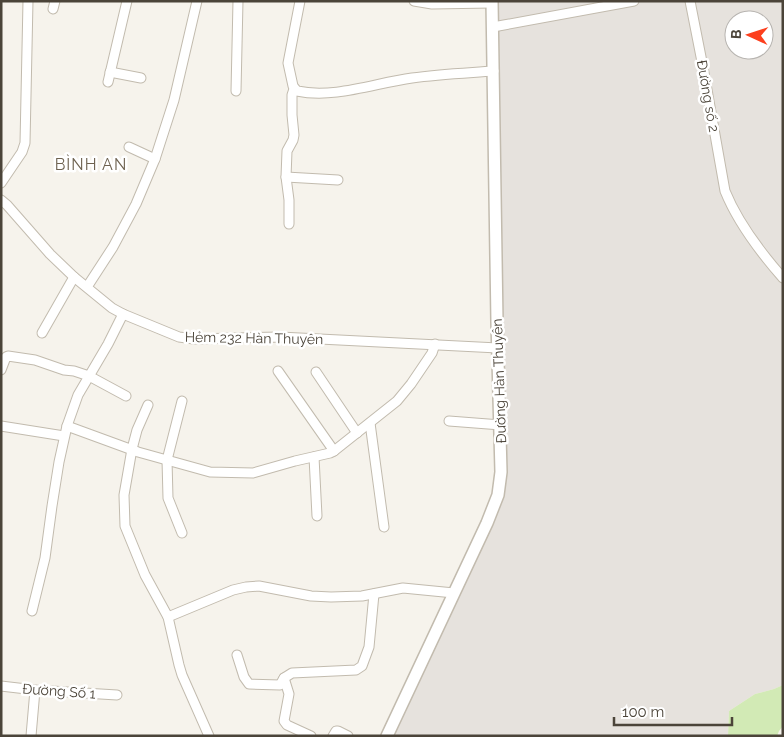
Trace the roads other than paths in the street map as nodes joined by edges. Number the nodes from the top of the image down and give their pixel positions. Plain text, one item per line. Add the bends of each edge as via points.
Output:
1 (28, 1) edge
2 (127, 1) edge
3 (198, 1) edge
4 (238, 1) edge
5 (300, 1) edge
6 (414, 1) edge
7 (634, 1) edge
8 (690, 1) edge
9 (492, 2) edge
10 (493, 27) junction
11 (494, 71) junction
12 (110, 72) junction
13 (140, 78) dead end
14 (108, 82) dead end
15 (294, 89) junction
16 (236, 90) dead end
17 (129, 147) dead end
18 (155, 159) junction
19 (286, 177) junction
20 (338, 180) dead end
21 (1, 183) edge
22 (3, 205) edge
23 (289, 224) dead end
24 (74, 277) junction
25 (783, 278) edge
26 (88, 287) junction
27 (123, 314) junction
28 (42, 333) dead end
29 (435, 344) junction
30 (498, 348) junction
31 (1, 370) edge
32 (278, 371) dead end
33 (316, 372) dead end
34 (89, 376) junction
35 (126, 396) dead end
36 (182, 401) dead end
37 (148, 405) dead end
38 (449, 421) dead end
39 (370, 423) junction
40 (501, 425) junction
41 (1, 426) edge
42 (67, 426) junction
43 (357, 433) junction
44 (64, 436) junction
45 (132, 449) junction
46 (334, 451) junction
47 (314, 457) junction
48 (167, 460) junction
49 (317, 516) dead end
50 (384, 527) dead end
51 (182, 533) dead end
52 (374, 594) junction
53 (454, 594) junction
54 (32, 611) dead end
55 (168, 617) junction
56 (237, 655) dead end
57 (284, 678) junction
58 (1, 686) edge
59 (35, 690) junction
60 (117, 695) dead end
61 (30, 736) edge
62 (209, 736) edge
63 (311, 736) edge
64 (333, 736) edge
65 (348, 736) edge
66 (386, 736) edge

1 - 21 street via 25,143 19,158
2 - 12 street
3 - 18 street via 174,100
4 - 16 street
5 - 15 street via 288,63
6 - 9 street via 432,4
7 - 10 street
8 - 25 street, Đường số 2 via 725,191 751,238
9 - 10 street, Đường Hàn Thuyên
10 - 11 street, Đường Hàn Thuyên
11 - 15 street via 412,78 320,94
11 - 30 street, Đường Hàn Thuyên
12 - 13 street
12 - 14 street
15 - 19 street via 294,135 287,151
17 - 18 street
18 - 26 street via 132,213
19 - 20 street
19 - 23 street
22 - 24 street, Hẻm 232 Hàn Thuyên
24 - 26 street, Hẻm 232 Hàn Thuyên
24 - 28 street
26 - 27 street, Hẻm 232 Hàn Thuyên
27 - 29 street, Hẻm 232 Hàn Thuyên via 194,340 280,337
27 - 34 street
29 - 30 street, Hẻm 232 Hàn Thuyên
29 - 39 street via 402,396
30 - 40 street, Đường Hàn Thuyên
31 - 34 street via 8,356 35,360
32 - 46 street
33 - 43 street
34 - 35 street
34 - 42 street
36 - 48 street
37 - 45 street
38 - 40 street
39 - 43 street
39 - 50 street
40 - 53 street, Đường Hàn Thuyên via 498,495
41 - 44 street
42 - 44 street
42 - 45 street
43 - 46 street
44 - 54 street via 45,558
45 - 48 street
45 - 55 street via 124,495 125,526 145,575
46 - 47 street
47 - 48 street via 253,473 210,472
47 - 49 street
48 - 51 street via 168,498
52 - 53 street via 403,588
52 - 55 street via 311,596 259,586 246,587
52 - 57 street via 369,647 362,666 356,670 292,673
53 - 66 street, Đường Hàn Thuyên
55 - 62 street via 182,675
56 - 57 street via 249,684 280,685
57 - 63 street via 289,694 284,721
58 - 59 street, Đường Số 1
59 - 60 street, Đường Số 1
59 - 61 street
64 - 65 street via 338,731

